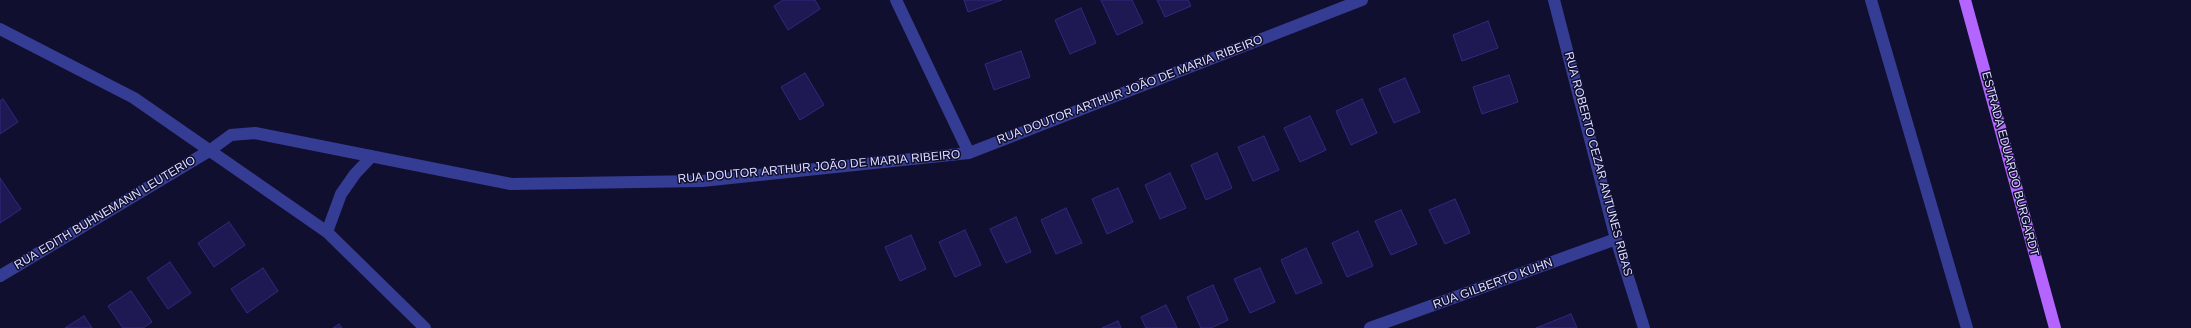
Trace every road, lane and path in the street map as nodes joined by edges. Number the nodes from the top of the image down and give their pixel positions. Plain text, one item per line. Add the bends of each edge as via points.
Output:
1 (896, 0) edge
2 (1362, 0) edge
3 (1554, 0) edge
4 (1871, 0) edge
5 (1965, 0) edge
6 (0, 30) edge
7 (209, 151) junction
8 (970, 153) junction
9 (372, 156) junction
10 (327, 232) junction
11 (1616, 239) junction
12 (0, 276) edge
13 (425, 328) edge
14 (1370, 328) edge
15 (1644, 328) edge
16 (1966, 328) edge
17 (2055, 328) edge

1 - 8 street
2 - 8 street, RUA DOUTOR ARTHUR JOÃO DE MARIA RIBEIRO
3 - 11 street, RUA ROBERTO CEZAR ANTUNES RIBAS
4 - 16 street
5 - 17 main road, ESTRADA EDUARDO BURGARDT
6 - 7 street via 134,98
7 - 9 street, RUA DOUTOR ARTHUR JOÃO DE MARIA RIBEIRO via 231,135 255,133
7 - 10 street
7 - 12 street, RUA EDITH BUHNEMANN LEUTERIO
8 - 9 street, RUA DOUTOR ARTHUR JOÃO DE MARIA RIBEIRO via 702,180 511,184
9 - 10 street via 354,174 341,194
10 - 13 street
11 - 14 street, RUA GILBERTO KUHN
11 - 15 street, RUA ROBERTO CEZAR ANTUNES RIBAS

